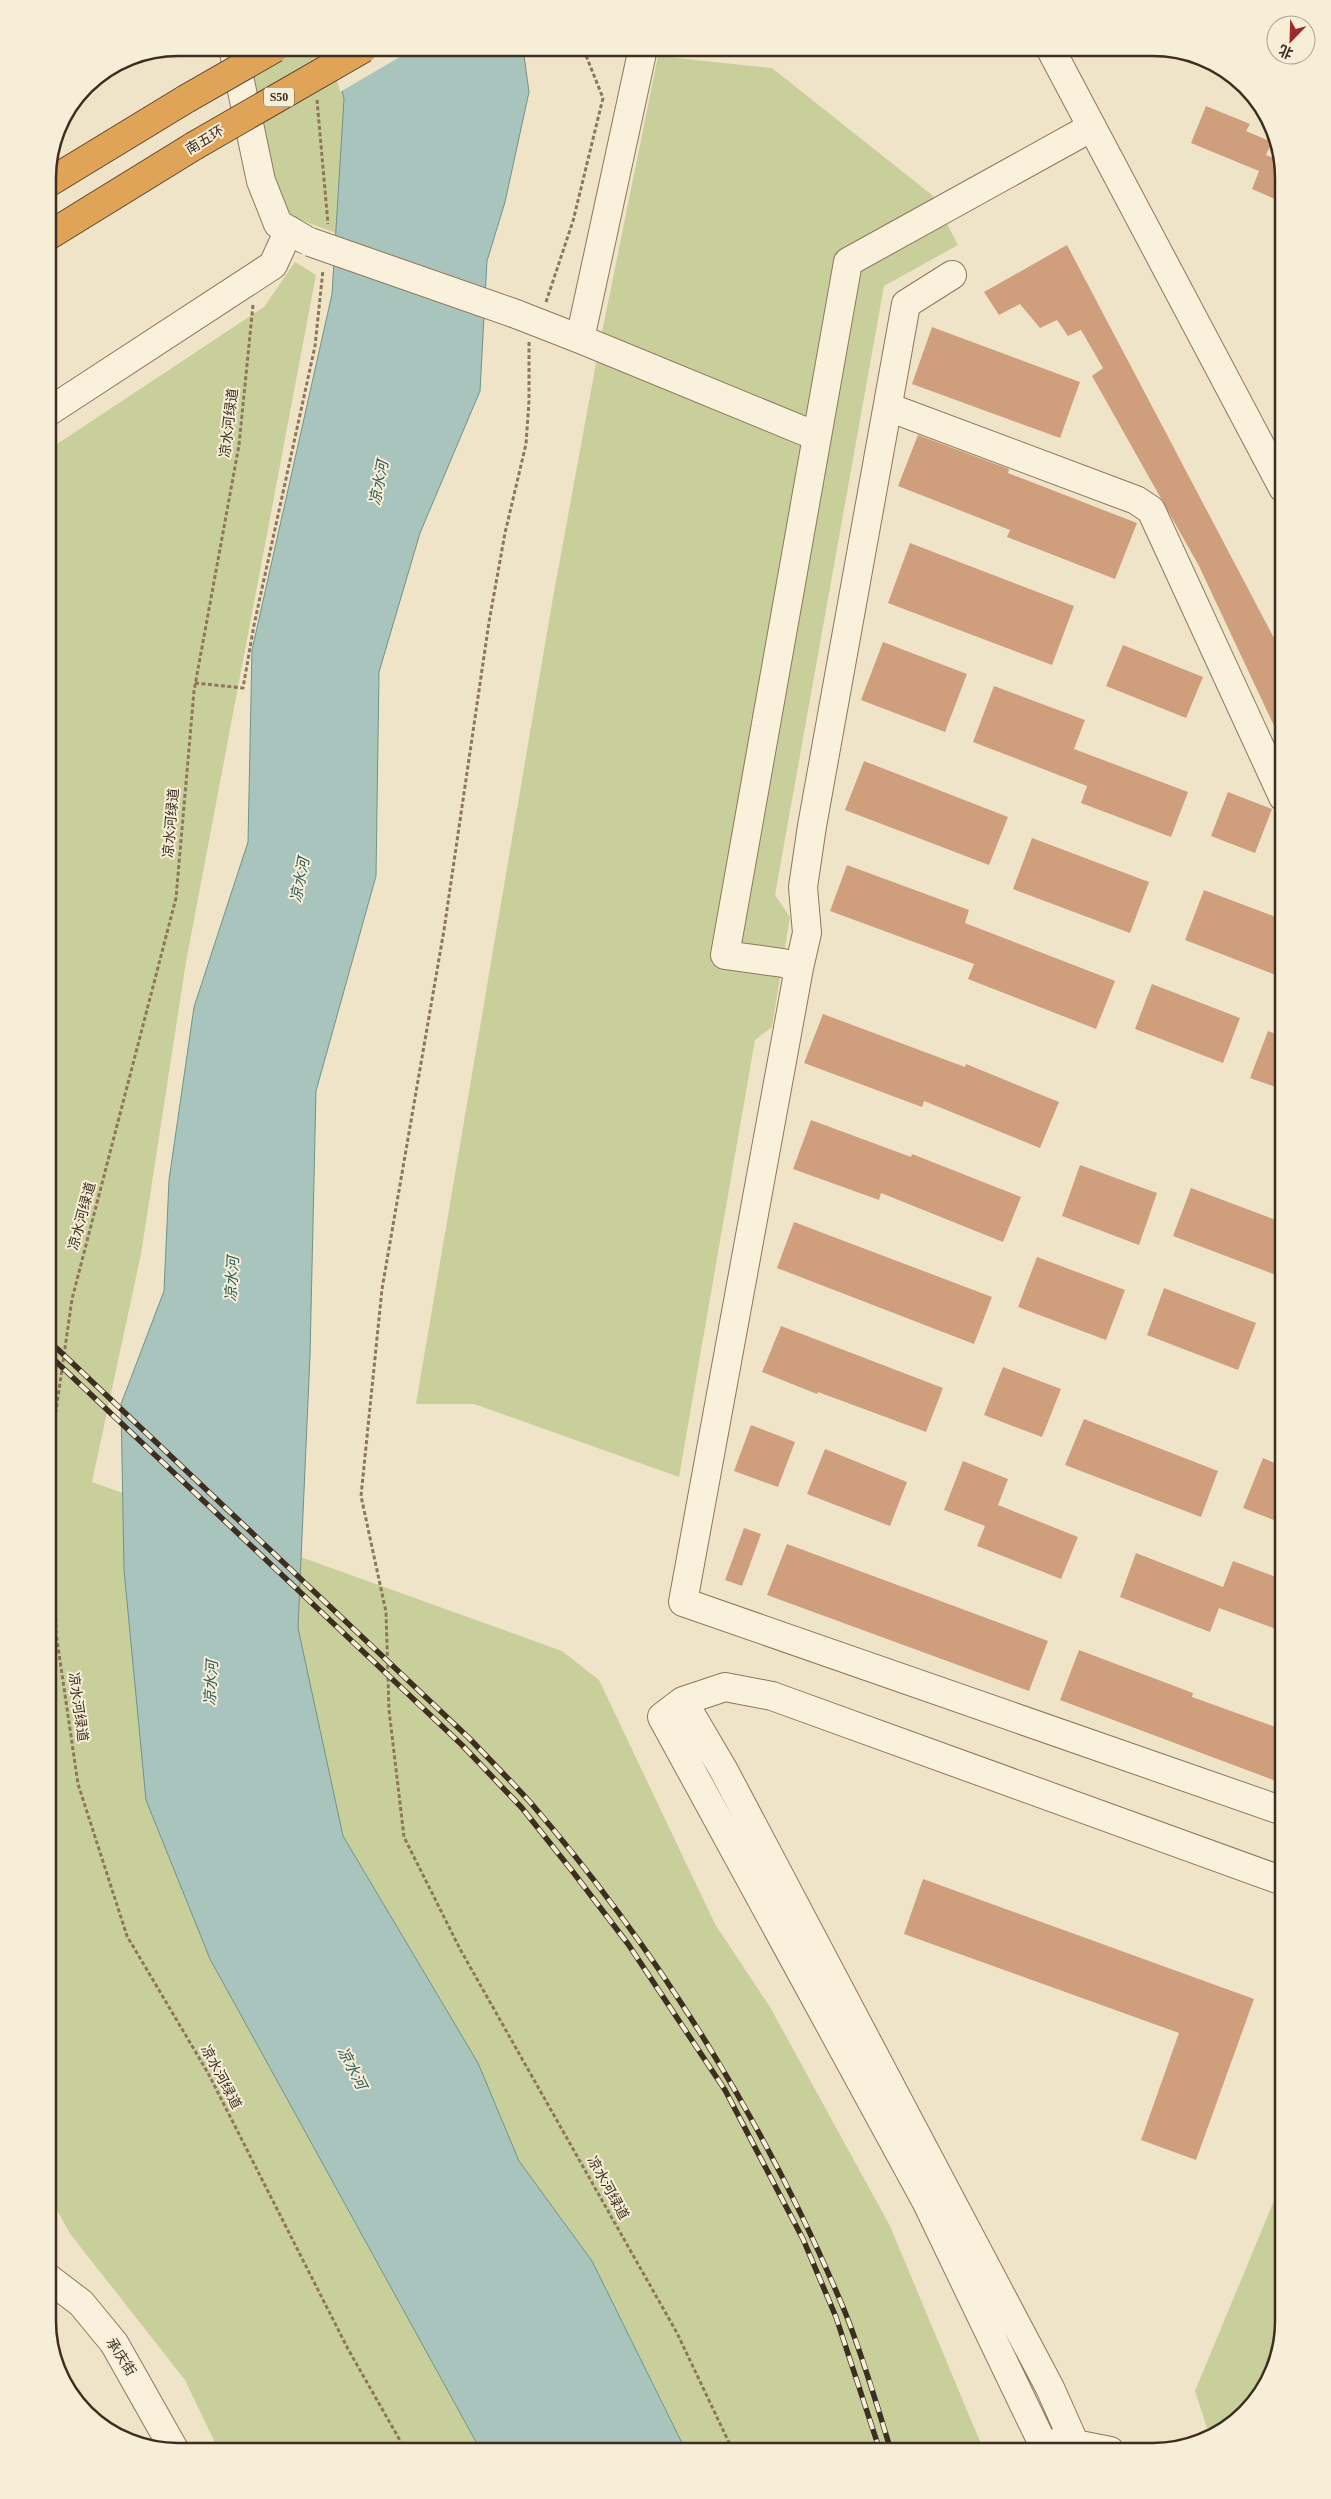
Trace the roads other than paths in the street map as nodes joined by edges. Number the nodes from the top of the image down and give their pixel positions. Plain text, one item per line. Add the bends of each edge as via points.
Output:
1 (235, 56) edge
2 (261, 56) edge
3 (350, 56) edge
4 (641, 56) edge
5 (1055, 57) edge
6 (1092, 128) junction
7 (57, 178) edge
8 (57, 230) edge
9 (313, 240) junction
10 (952, 275) dead end
11 (580, 339) junction
12 (57, 406) edge
13 (888, 407) junction
14 (816, 436) junction
15 (1275, 471) edge
16 (1275, 778) edge
17 (799, 968) junction
18 (672, 1709) junction
19 (1275, 1808) edge
20 (1275, 1878) edge
21 (56, 2284) edge
22 (170, 2442) edge
23 (1041, 2443) edge
24 (1075, 2443) edge

1 - 9 street via 261,181 278,224
2 - 7 highway, bridge
3 - 8 highway, 南五环 / S50, bridge via 194,146
4 - 11 street
5 - 6 street
6 - 14 street via 848,262
6 - 15 street
9 - 11 street, bridge
9 - 12 street
10 - 13 street via 906,304
11 - 14 street
13 - 16 street via 1136,500 1151,510
13 - 17 street via 812,826 803,887 807,933
14 - 17 street via 725,955
17 - 19 street via 683,1602
18 - 20 street via 725,1687 772,1696
18 - 23 street via 926,2201
18 - 24 street via 723,1769 1041,2370
21 - 22 street, 承庆街 via 81,2303 114,2343

